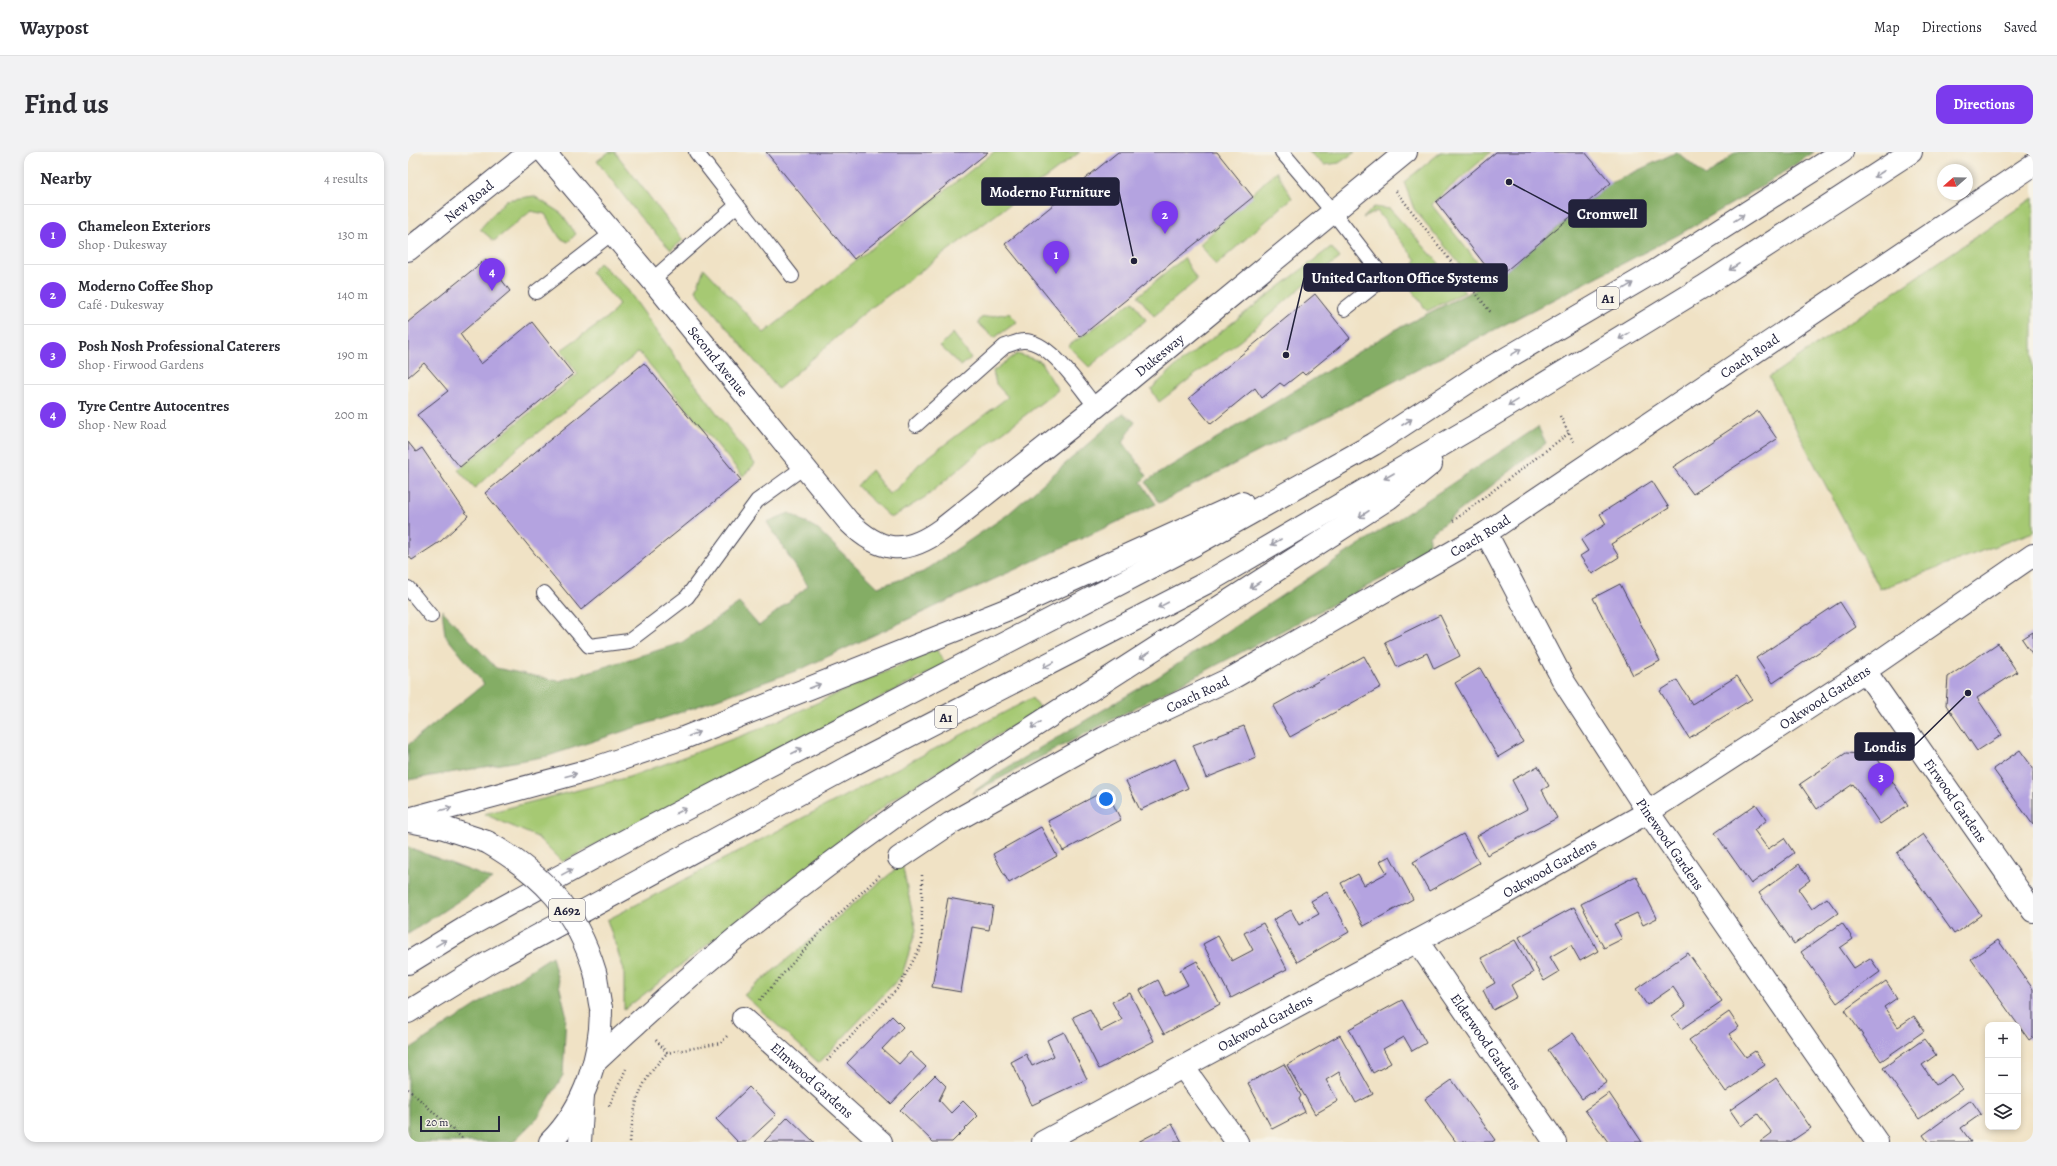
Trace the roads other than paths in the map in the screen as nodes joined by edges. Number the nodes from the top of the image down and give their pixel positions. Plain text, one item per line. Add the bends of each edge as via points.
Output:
1 (530, 152) edge
2 (544, 152) edge
3 (696, 152) edge
4 (1282, 152) edge
5 (1406, 152) edge
6 (1842, 152) edge
7 (1911, 152) edge
8 (2033, 165) edge
9 (737, 205) junction
10 (1333, 212) junction
11 (612, 233) junction
12 (408, 250) edge
13 (792, 276) dead end
14 (652, 280) junction
15 (536, 292) dead end
16 (1345, 310) dead end
17 (1096, 407) junction
18 (1483, 421) junction
19 (916, 425) dead end
20 (1374, 444) junction
21 (804, 468) junction
22 (1486, 533) junction
23 (905, 548) joint
24 (2033, 555) edge
25 (408, 588) edge
26 (544, 593) dead end
27 (431, 616) dead end
28 (1865, 671) junction
29 (1648, 812) junction
30 (408, 820) edge
31 (899, 858) road end
32 (2033, 911) edge
33 (1417, 941) junction
34 (408, 963) edge
35 (408, 1012) edge
36 (743, 1018) road end
37 (594, 1063) junction
38 (1183, 1067) junction
39 (583, 1094) junction
40 (550, 1142) edge
41 (580, 1142) edge
42 (881, 1142) edge
43 (1043, 1142) edge
44 (1237, 1142) edge
45 (1555, 1142) edge
46 (1877, 1142) edge

1 - 12 main road, New Road
2 - 11 main road, Second Avenue
3 - 9 lane
4 - 10 lane
5 - 10 main road, Dukesway
20 -> 6 main road, A1 via 1488,369 1652,272
7 -> 18 main road, A1 via 1703,288
8 - 22 main road, Coach Road
9 - 13 lane
9 - 14 lane
10 - 16 lane via 1384,278
10 - 17 main road, Dukesway
11 - 14 main road, Second Avenue
11 - 15 lane
14 - 21 main road, Second Avenue
17 - 19 lane via 1053,356 1039,344 1023,341 1005,346
17 - 23 main road, Dukesway via 942,529 929,538
18 -> 35 main road, A1 via 1206,583 850,766 488,963
18 -> 37 main road, A1 via 1389,498 901,812 686,979
30 -> 20 main road, A1 via 589,770 688,736 1011,608
34 -> 20 main road, A1 via 465,928 643,831 1194,545
21 - 23 main road, Second Avenue via 861,534 875,543
21 - 26 lane via 757,501 687,597 630,641 589,646
22 - 29 main road, Pinewood Gardens via 1564,682
22 - 31 main road, Coach Road via 1234,677 1104,738 951,823
24 - 28 main road, Oakwood Gardens
25 - 27 lane
28 - 29 main road, Oakwood Gardens
28 - 32 main road, Firwood Gardens
29 - 33 main road, Oakwood Gardens
29 - 46 main road, Pinewood Gardens
30 - 37 main road, A692, bridge via 487,842 518,860 539,878 567,910 583,940 593,967 601,1030
33 - 38 main road, Oakwood Gardens
33 - 45 main road, Elderwood Gardens
36 - 42 main road, Elmwood Gardens
37 - 39 main road
38 - 43 main road, Oakwood Gardens
38 - 44 main road
39 - 40 main road via 558,1135
39 - 41 main road

